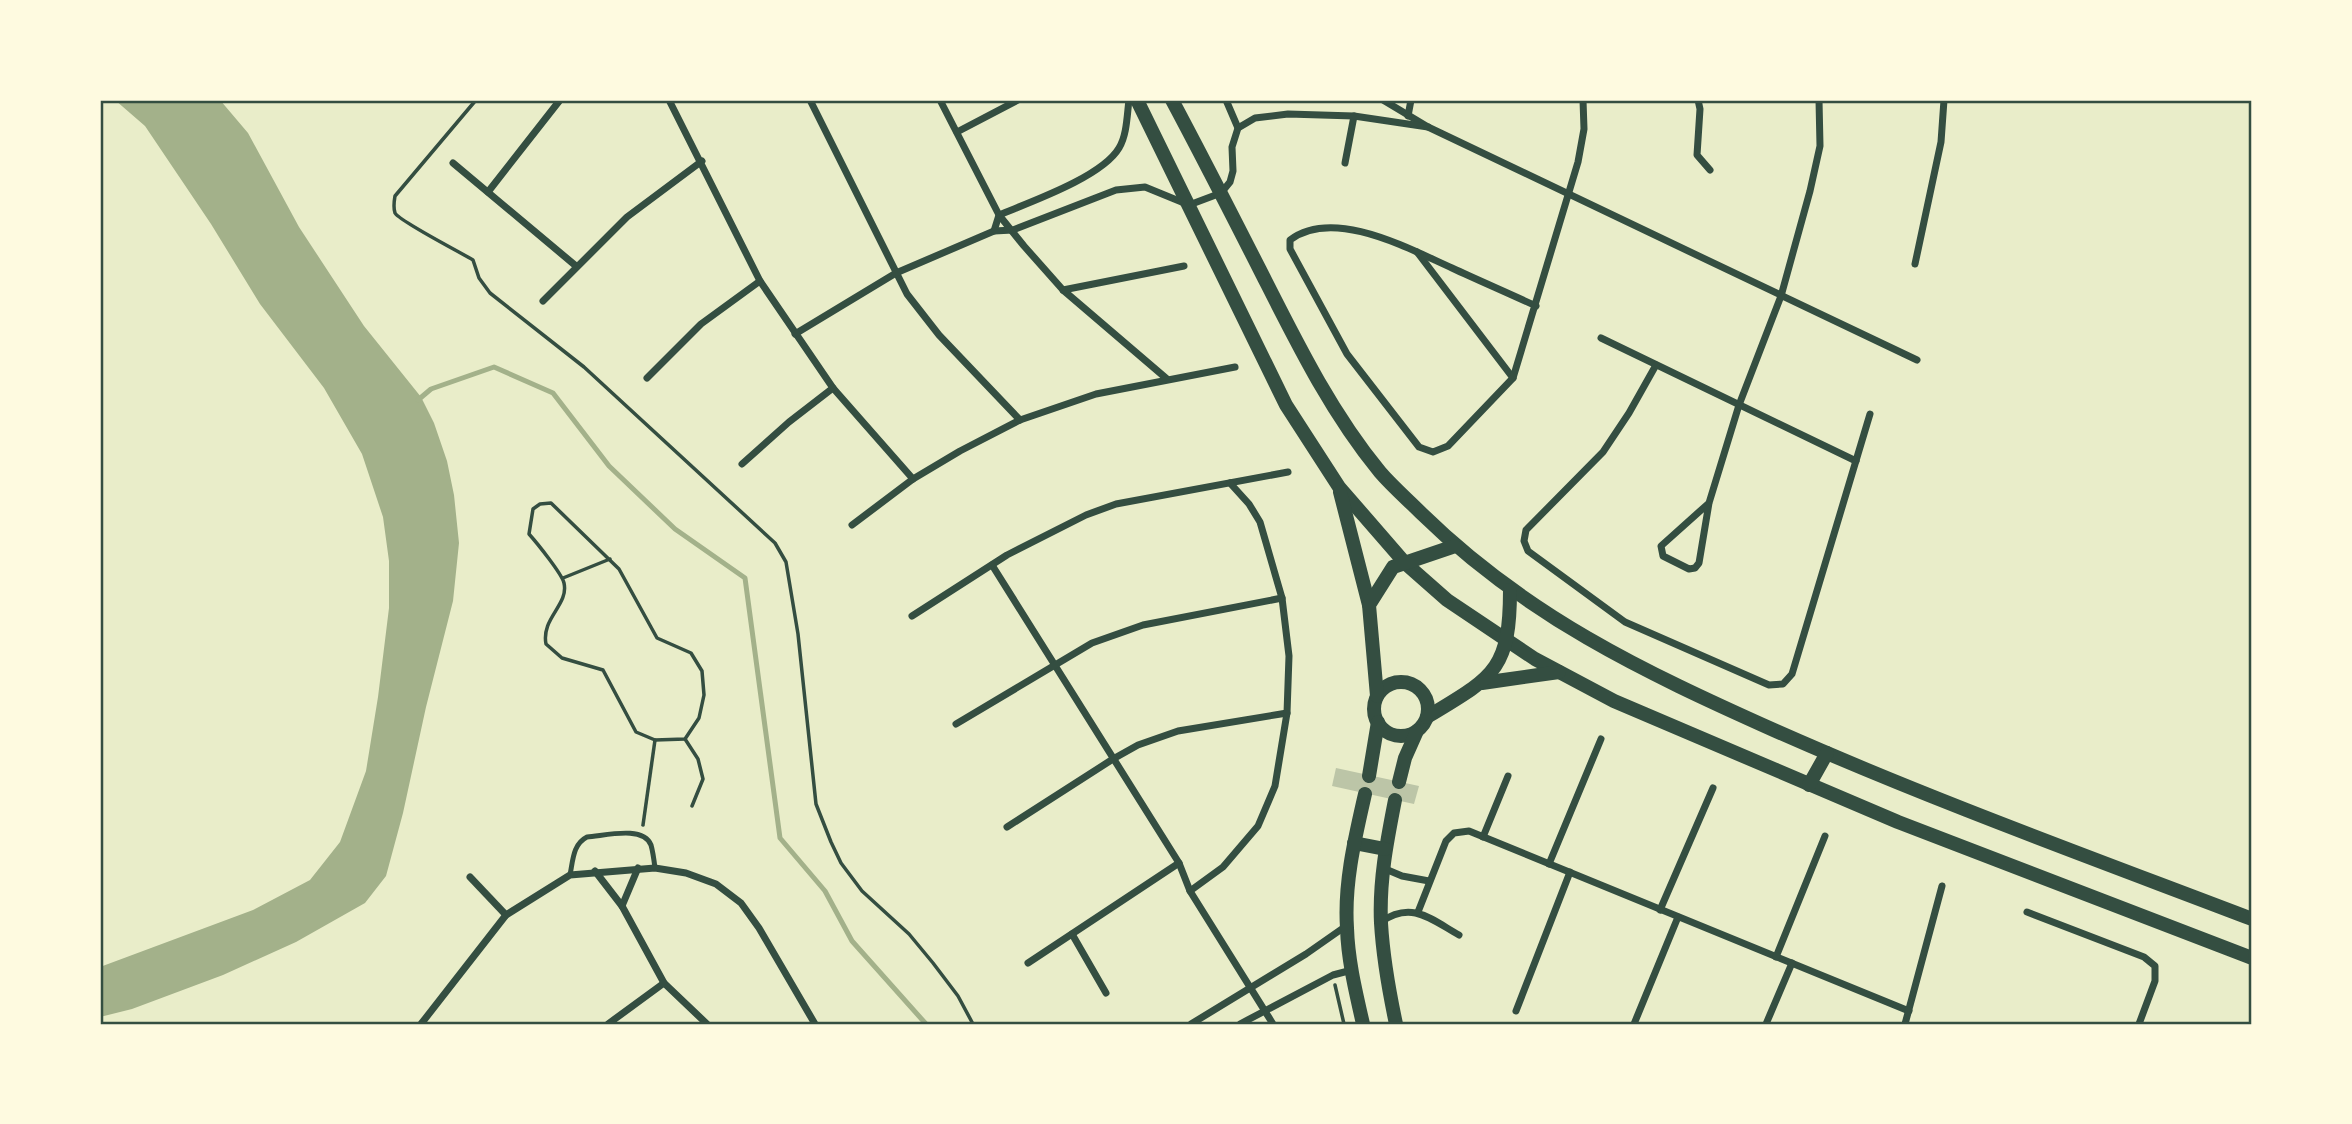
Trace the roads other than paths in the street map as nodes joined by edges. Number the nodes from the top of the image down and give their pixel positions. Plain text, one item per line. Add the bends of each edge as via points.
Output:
1 (560, 100) edge
2 (669, 100) edge
3 (810, 100) edge
4 (940, 100) edge
5 (1018, 100) edge
6 (1129, 100) edge
7 (1137, 100) edge
8 (1172, 100) edge
9 (1226, 100) edge
10 (1383, 100) edge
11 (1411, 100) edge
12 (1583, 100) edge
13 (1698, 100) edge
14 (1819, 100) edge
15 (1944, 100) edge
16 (1409, 114) junction
17 (1354, 116) junction
18 (1405, 124) junction
19 (1428, 127) junction
20 (1238, 128) junction
21 (957, 132) junction
22 (702, 161) junction
23 (453, 163) dead end
24 (1345, 163) dead end
25 (1710, 170) dead end
26 (488, 192) junction
27 (1221, 193) junction
28 (1569, 194) junction
29 (1189, 205) junction
30 (999, 215) junction
31 (1013, 230) junction
32 (994, 231) junction
33 (1417, 252) junction
34 (1915, 264) dead end
35 (1184, 266) dead end
36 (576, 267) junction
37 (896, 273) junction
38 (760, 281) junction
39 (1063, 290) junction
40 (1781, 296) junction
41 (543, 301) dead end
42 (1536, 306) junction
43 (795, 334) junction
44 (1601, 338) dead end
45 (1917, 360) dead end
46 (1656, 365) junction
47 (1235, 367) dead end
48 (647, 378) dead end
49 (1513, 378) junction
50 (1167, 379) junction
51 (832, 388) junction
52 (1739, 405) junction
53 (1870, 414) dead end
54 (1020, 420) junction
55 (1856, 461) junction
56 (742, 464) dead end
57 (1288, 472) dead end
58 (913, 479) junction
59 (1230, 483) junction
60 (1339, 487) junction
61 (1709, 503) junction
62 (852, 525) dead end
63 (1455, 546) junction
64 (1405, 563) junction
65 (992, 565) junction
66 (1510, 590) junction
67 (1282, 598) junction
68 (1369, 605) junction
69 (912, 615) dead end
70 (1507, 642) junction
71 (1055, 664) junction
72 (1559, 672) junction
73 (1482, 683) junction
74 (1377, 696) junction
75 (1287, 713) junction
76 (1427, 717) junction
77 (1378, 722) junction
78 (956, 724) dead end
79 (1417, 731) junction
80 (1601, 740) dead end
81 (1826, 753) junction
82 (1113, 758) junction
83 (1369, 776) dead end
84 (1508, 776) dead end
85 (1399, 782) dead end
86 (1808, 785) junction
87 (1713, 788) dead end
88 (1365, 794) dead end
89 (1395, 800) dead end
90 (1007, 827) dead end
91 (1825, 836) dead end
92 (1483, 837) junction
93 (1354, 843) junction
94 (1385, 849) junction
95 (1179, 863) junction
96 (1549, 864) junction
97 (655, 867) junction
98 (638, 868) junction
99 (1383, 868) junction
100 (595, 871) junction
101 (1570, 872) junction
102 (570, 875) junction
103 (470, 877) dead end
104 (1429, 881) junction
105 (1942, 886) dead end
106 (1190, 891) junction
107 (622, 906) junction
108 (1660, 910) junction
109 (1418, 912) junction
110 (2027, 912) dead end
111 (506, 915) junction
112 (1678, 916) junction
113 (2252, 919) edge
114 (1381, 922) junction
115 (1346, 926) junction
116 (1072, 934) junction
117 (1460, 935) dead end
118 (1776, 957) junction
119 (2252, 958) edge
120 (1028, 963) dead end
121 (1792, 963) junction
122 (1352, 970) junction
123 (664, 983) junction
124 (1252, 988) junction
125 (1106, 993) dead end
126 (1266, 1011) junction
127 (1516, 1011) dead end
128 (1909, 1011) junction
129 (421, 1024) edge
130 (608, 1024) edge
131 (706, 1024) edge
132 (815, 1024) edge
133 (1191, 1024) edge
134 (1240, 1024) edge
135 (1273, 1024) edge
136 (1363, 1024) edge
137 (1396, 1024) edge
138 (1634, 1024) edge
139 (1766, 1024) edge
140 (1905, 1024) edge
141 (2139, 1024) edge

1 - 26 street
2 - 22 street
3 - 37 street
4 - 21 street
5 - 21 street
6 - 30 street via 1121,146 1102,167
7 - 29 main road
8 - 27 main road
9 - 20 street
10 - 16 street
11 - 16 street
12 - 28 street via 1584,129
13 - 25 street via 1697,155
14 - 40 street via 1820,146
15 - 34 street via 1941,142
16 - 18 street
16 - 19 street
17 - 18 street
17 - 20 street via 1283,114 1255,118
17 - 24 street
18 - 19 street
19 - 28 street
20 - 27 street via 1232,147 1232,176
21 - 30 street
22 - 36 street via 627,217
22 - 38 street
23 - 26 street
26 - 36 street
27 - 29 street
27 - 63 main road via 1312,373 1357,442 1383,475
28 - 40 street
28 - 42 street
29 - 31 street via 1145,187 1116,190
29 - 60 main road via 1286,405
30 - 31 street
30 - 32 street
31 - 32 street
31 - 39 street
32 - 37 street
33 - 42 street
33 - 49 street
33 - 49 street via 1381,236 1349,229 1321,228 1298,233 1290,240 1290,249 1347,354 1419,447 1433,452 1448,446
35 - 39 street
36 - 41 street
37 - 43 street
37 - 54 street via 939,335
38 - 43 street
38 - 48 street via 701,324
39 - 50 street
40 - 45 street
40 - 52 street
42 - 49 street
43 - 51 street
44 - 46 street
46 - 52 street
46 - 55 street via 1603,452 1527,530 1524,541 1528,551 1625,622 1769,685 1783,684 1792,674
47 - 50 street
50 - 54 street via 1096,394
51 - 56 street
51 - 58 street
52 - 55 street
52 - 61 street
53 - 55 street
54 - 58 street
57 - 59 street
58 - 62 street
59 - 65 street via 1116,504
59 - 67 street via 1260,522
60 - 64 main road
60 - 68 main road
61 - 61 street via 1661,546 1663,556 1695,568
63 - 64 main road
63 - 66 main road
64 - 68 main road via 1393,567
64 - 70 main road via 1447,600
65 - 69 street
65 - 71 street
66 - 70 main road
66 - 81 main road via 1635,665
67 - 71 street via 1143,625 1092,643
67 - 75 street via 1289,656
68 - 74 main road
70 - 72 main road
70 - 73 main road via 1500,662
71 - 78 street
71 - 82 street
72 - 73 main road
72 - 86 main road via 1614,701
73 - 76 main road
74 - 76 main road via 1391,684 1408,682 1427,699
74 - 77 main road via 1374,714
75 - 82 street via 1178,732
75 - 106 street via 1275,786 1258,826 1223,867
76 - 79 main road
77 - 79 main road via 1392,734
77 - 83 main road
79 - 85 main road
80 - 96 street
81 - 86 main road
81 - 113 main road
82 - 90 street
82 - 95 street
84 - 92 street
86 - 119 main road
87 - 108 street
88 - 93 main road
89 - 94 main road
91 - 118 street
92 - 96 street
92 - 104 street via 1469,831 1454,833
93 - 94 main road
93 - 115 main road
94 - 99 main road
95 - 106 street
95 - 116 street
96 - 101 street
97 - 98 street
97 - 102 lane via 650,844 641,833 587,837 577,844
97 - 132 street via 716,884 741,903
98 - 100 street
98 - 107 street
99 - 104 street
99 - 114 main road
100 - 102 street
100 - 107 street
101 - 108 street
101 - 127 street
102 - 111 street
103 - 111 street
104 - 109 street
105 - 128 street
106 - 124 street
107 - 123 street
108 - 112 street
109 - 114 street via 1396,913
109 - 117 street
110 - 141 street via 2144,957 2155,967 2155,981
111 - 129 street
112 - 118 street
112 - 138 street
114 - 137 main road
115 - 122 main road
115 - 124 street
116 - 120 street
116 - 125 street
118 - 121 street
121 - 128 street
121 - 139 street
122 - 126 street via 1333,975
122 - 136 main road
123 - 130 street
123 - 131 street
124 - 126 street
124 - 133 street
126 - 134 street
126 - 135 street
128 - 140 street

